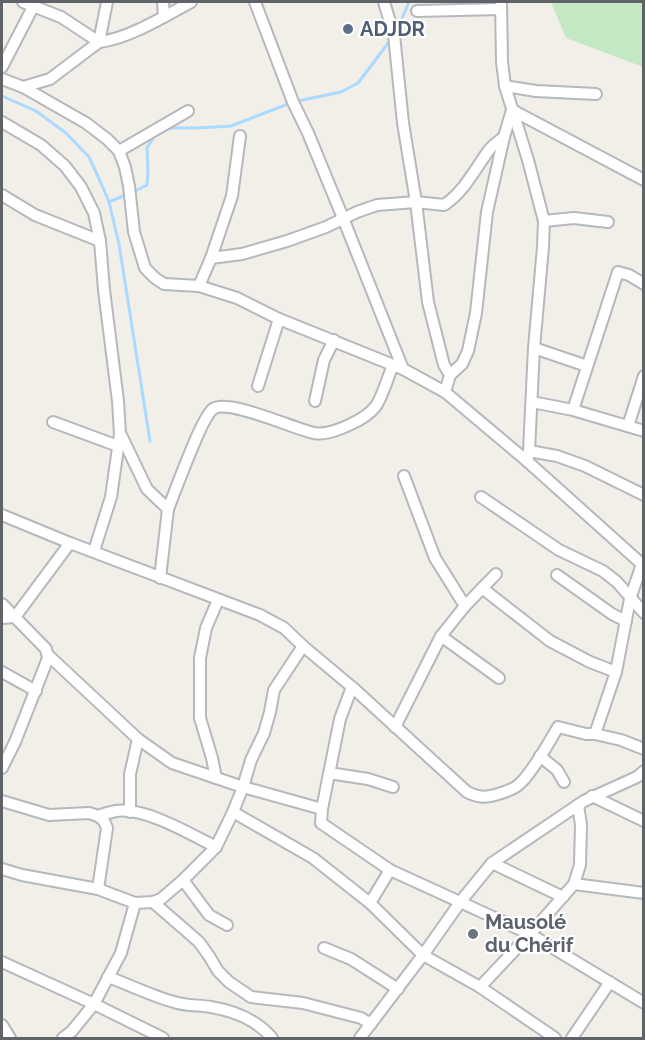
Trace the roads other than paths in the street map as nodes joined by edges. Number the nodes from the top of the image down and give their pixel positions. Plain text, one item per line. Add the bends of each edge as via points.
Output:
1 (107, 2) edge
2 (164, 2) edge
3 (191, 2) edge
4 (255, 2) edge
5 (384, 2) edge
6 (28, 4) edge
7 (501, 5) edge
8 (417, 11) dead end
9 (164, 17) junction
10 (99, 42) junction
11 (2, 67) edge
12 (2, 79) edge
13 (505, 86) junction
14 (23, 87) junction
15 (596, 94) dead end
16 (512, 110) junction
17 (188, 111) dead end
18 (2, 122) edge
19 (240, 135) dead end
20 (504, 137) junction
21 (119, 151) junction
22 (644, 180) edge
23 (2, 195) edge
24 (416, 202) junction
25 (343, 218) junction
26 (544, 221) junction
27 (608, 222) dead end
28 (100, 241) junction
29 (211, 258) junction
30 (644, 284) edge
31 (199, 286) junction
32 (279, 319) junction
33 (334, 340) junction
34 (534, 348) junction
35 (587, 366) junction
36 (398, 367) junction
37 (450, 375) junction
38 (644, 376) edge
39 (258, 386) dead end
40 (445, 392) junction
41 (315, 401) dead end
42 (532, 402) junction
43 (573, 410) junction
44 (53, 422) dead end
45 (628, 426) junction
46 (644, 431) edge
47 (120, 434) junction
48 (118, 446) junction
49 (528, 456) junction
50 (404, 476) dead end
51 (644, 495) edge
52 (481, 497) dead end
53 (168, 509) junction
54 (2, 514) edge
55 (70, 543) junction
56 (93, 551) junction
57 (643, 565) edge
58 (496, 574) dead end
59 (557, 575) dead end
60 (160, 578) junction
61 (482, 588) junction
62 (630, 599) junction
63 (218, 600) junction
64 (2, 604) edge
65 (465, 606) junction
66 (644, 613) edge
67 (15, 617) junction
68 (2, 618) edge
69 (626, 621) junction
70 (441, 636) junction
71 (303, 646) junction
72 (48, 655) junction
73 (2, 672) edge
74 (616, 672) junction
75 (499, 678) dead end
76 (352, 687) junction
77 (36, 691) junction
78 (395, 727) junction
79 (595, 734) junction
80 (138, 739) junction
81 (644, 749) edge
82 (540, 756) junction
83 (2, 768) edge
84 (644, 771) edge
85 (329, 773) junction
86 (216, 778) junction
87 (564, 782) dead end
88 (243, 787) junction
89 (393, 787) dead end
90 (592, 796) junction
91 (2, 801) edge
92 (578, 805) junction
93 (322, 809) junction
94 (130, 812) junction
95 (233, 812) junction
96 (98, 816) junction
97 (644, 821) edge
98 (216, 847) junction
99 (492, 863) junction
100 (2, 869) edge
101 (390, 870) junction
102 (183, 880) junction
103 (574, 884) junction
104 (98, 889) junction
105 (644, 893) edge
106 (563, 897) junction
107 (461, 901) junction
108 (153, 902) junction
109 (135, 903) junction
110 (370, 903) junction
111 (227, 925) dead end
112 (530, 934) junction
113 (324, 948) dead end
114 (423, 956) junction
115 (2, 962) edge
116 (108, 977) junction
117 (610, 982) junction
118 (480, 987) junction
119 (398, 989) junction
120 (94, 1004) junction
121 (644, 1004) edge
122 (371, 1024) junction
123 (2, 1025) edge
124 (10, 1038) edge
125 (63, 1038) edge
126 (163, 1038) edge
127 (272, 1038) edge
128 (360, 1038) edge
129 (555, 1038) edge
130 (572, 1038) edge

1 - 10 street
2 - 9 street
3 - 9 street
4 - 25 street
5 - 24 street via 394,35
6 - 10 street via 61,17
6 - 11 street
7 - 8 street
7 - 13 street
9 - 10 street via 113,40
10 - 14 street via 50,79
12 - 14 street
13 - 15 street
13 - 16 street
14 - 21 street via 86,123
16 - 20 street
16 - 22 street
16 - 26 street
17 - 21 street
18 - 28 street via 65,165 94,213
19 - 29 street via 232,196
20 - 24 street via 446,204
20 - 37 street via 487,212 468,351
21 - 31 street via 145,268 164,284
23 - 28 street via 35,215
24 - 25 street via 377,205
24 - 37 street via 428,302 444,366
25 - 29 street via 242,254
25 - 36 street
26 - 27 street via 574,218
26 - 34 street
28 - 47 street
29 - 31 street
30 - 35 street via 618,272
31 - 32 street via 237,298
32 - 33 street
32 - 39 street
33 - 36 street
33 - 41 street via 324,360
34 - 35 street
34 - 42 street
35 - 43 street
36 - 40 street
36 - 53 street via 376,407 360,420 325,433 224,405 214,408 199,433
37 - 40 street
38 - 45 street
40 - 49 street
42 - 43 street
42 - 49 street
43 - 45 street
44 - 48 street
45 - 46 street
47 - 48 street
47 - 53 street via 147,489
48 - 56 street via 111,497
49 - 51 street via 557,456
49 - 57 street
50 - 65 street via 435,558
52 - 62 street via 559,550 603,571
53 - 60 street
54 - 55 street
55 - 56 street
55 - 67 street
56 - 60 street
57 - 62 street
58 - 61 street
59 - 69 street
60 - 63 street
61 - 65 street
61 - 74 street via 550,640
62 - 66 street
62 - 69 street
63 - 71 street via 260,615 284,628
63 - 86 street via 206,627 200,658 200,718
64 - 67 street
65 - 70 street
67 - 68 street
67 - 72 street
69 - 74 street
70 - 75 street
70 - 78 street
71 - 76 street
71 - 88 street via 274,690 264,733
72 - 77 street
72 - 80 street
73 - 77 street
74 - 79 street
76 - 78 street
76 - 85 street via 340,719
77 - 83 street
78 - 82 street via 476,797 488,797 518,785
79 - 81 street
79 - 82 street via 558,727
80 - 86 street via 172,764
80 - 94 street via 130,774
82 - 87 street
84 - 90 street
85 - 89 street
85 - 93 street
86 - 88 street
88 - 93 street
88 - 95 street
90 - 92 street
90 - 97 street
91 - 96 street via 49,815
92 - 99 street
92 - 103 street via 580,865
93 - 101 street via 321,823
94 - 96 street
94 - 98 street via 178,827
95 - 98 street
95 - 110 street via 313,858
96 - 104 street via 107,828
98 - 102 street
99 - 106 street
99 - 107 street
100 - 104 street
101 - 107 street
101 - 110 street
102 - 108 street
102 - 111 street via 209,915
103 - 105 street
103 - 106 street
104 - 109 street
106 - 112 street
107 - 112 street
107 - 114 street
108 - 109 street
108 - 122 street via 199,942 229,982 252,997 303,1003
109 - 116 street via 121,953
110 - 114 street
112 - 117 street
112 - 118 street
113 - 119 street via 351,959
114 - 118 street
114 - 119 street
115 - 120 street
116 - 120 street
116 - 127 street via 172,1002 234,1013 250,1019
117 - 121 street
117 - 130 street
118 - 129 street
119 - 122 street
120 - 125 street
120 - 126 street
122 - 128 street
123 - 124 street

